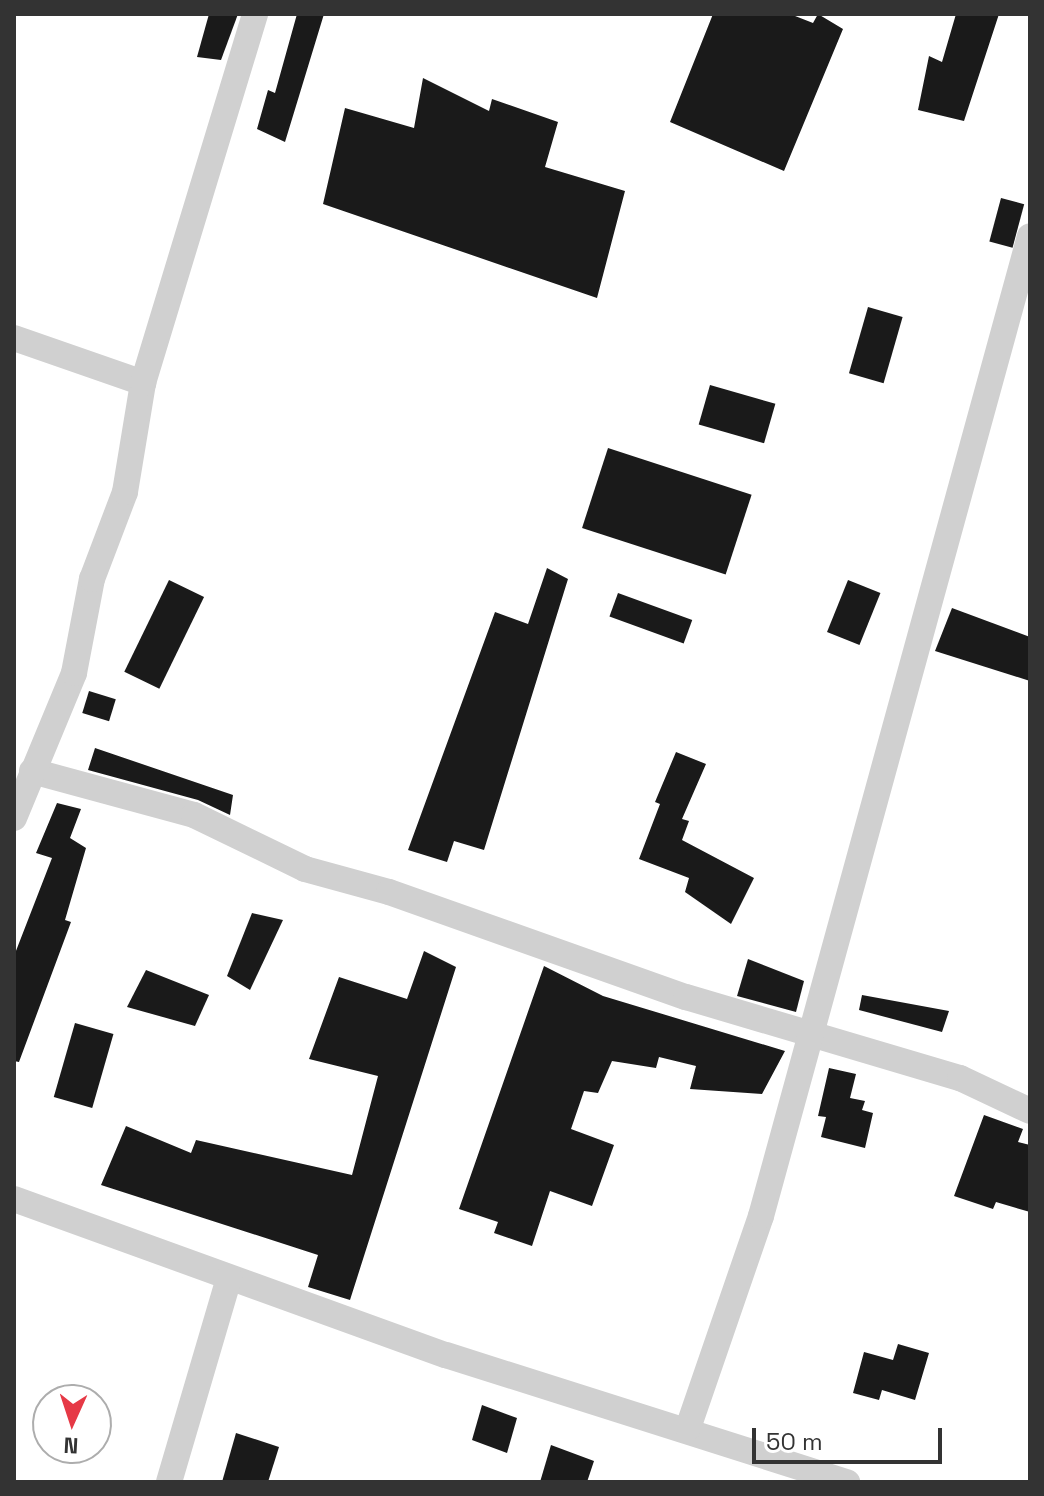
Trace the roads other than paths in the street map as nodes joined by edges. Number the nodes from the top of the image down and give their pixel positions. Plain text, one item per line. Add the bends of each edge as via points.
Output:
1 (255, 14) edge
2 (1028, 248) edge
3 (14, 338) edge
4 (143, 383) junction
5 (32, 771) junction
6 (14, 818) edge
7 (809, 1030) junction
8 (1030, 1111) edge
9 (14, 1199) edge
10 (229, 1278) junction
11 (688, 1428) junction
12 (169, 1482) edge
13 (847, 1482) edge

1 - 4 street
2 - 7 street
3 - 4 street
4 - 5 street via 125,492 92,579 74,673
5 - 6 street
5 - 7 street via 194,815 305,869 389,892 686,997
7 - 8 street via 960,1078
7 - 11 street via 761,1216
9 - 10 street
10 - 11 street via 446,1355
10 - 12 street
11 - 13 street

